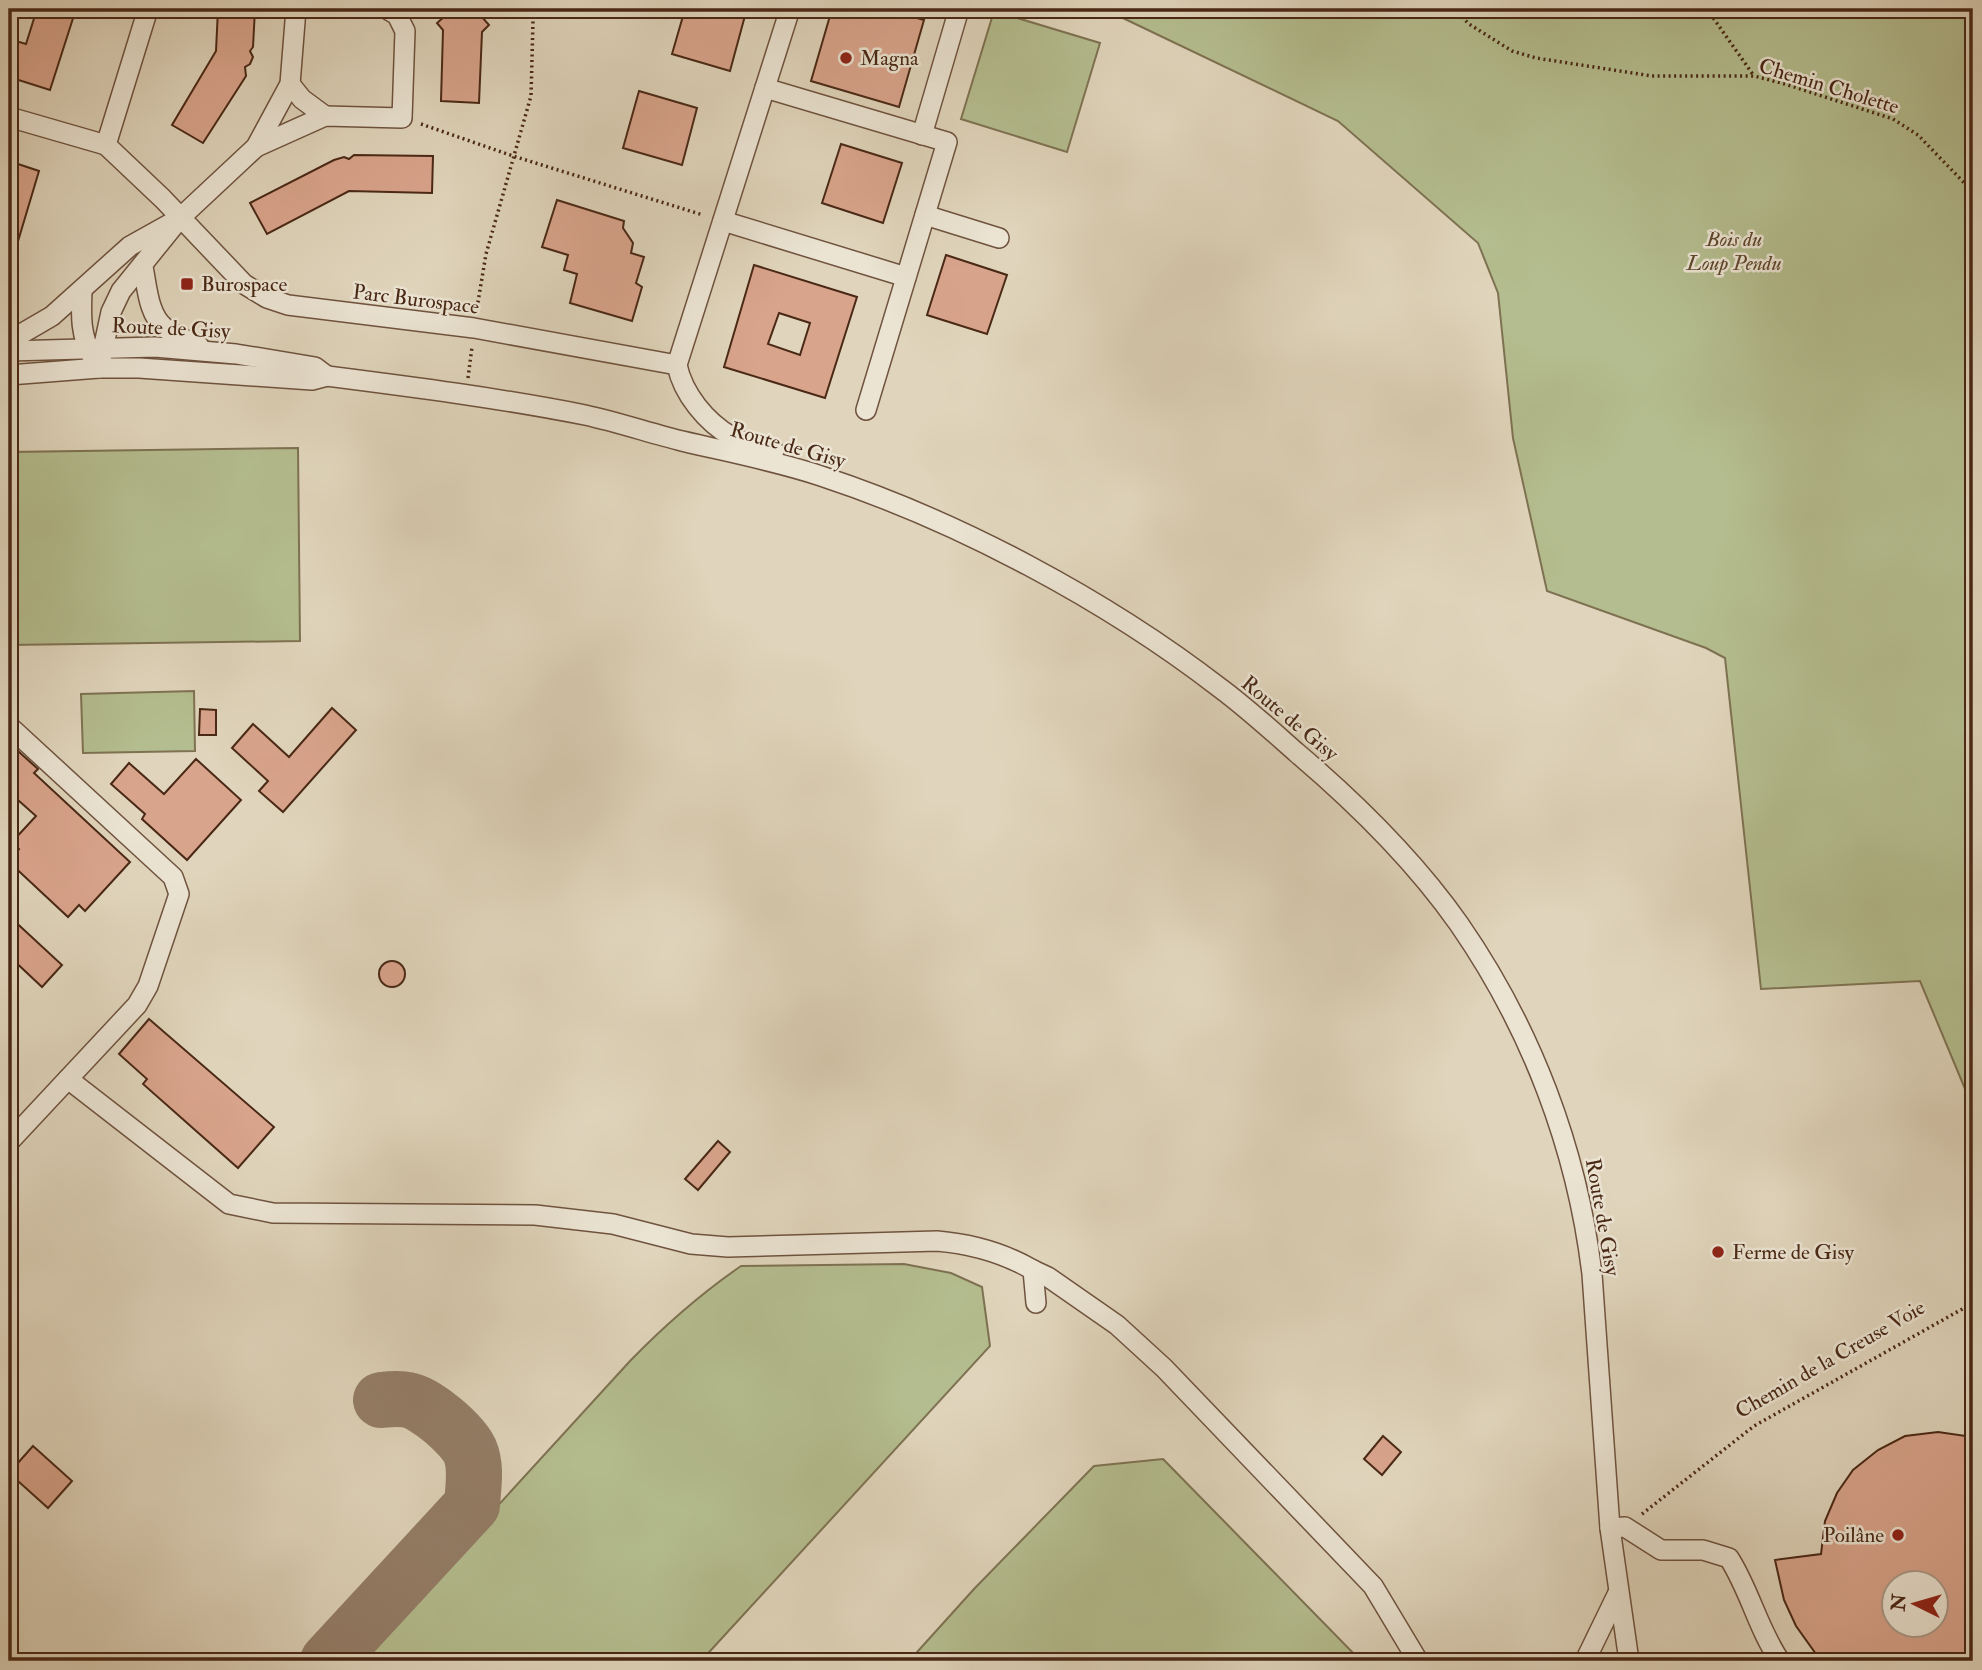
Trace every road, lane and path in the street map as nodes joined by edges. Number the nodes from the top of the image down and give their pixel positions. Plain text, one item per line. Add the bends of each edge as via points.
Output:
1 (148, 9) edge
2 (296, 9) edge
3 (387, 9) edge
4 (536, 9) edge
5 (790, 9) edge
6 (959, 9) edge
7 (1454, 9) edge
8 (1707, 9) edge
9 (1754, 76) junction
10 (290, 84) junction
11 (765, 88) junction
12 (325, 116) junction
13 (9, 117) edge
14 (402, 118) junction
15 (922, 135) junction
16 (106, 145) junction
17 (256, 147) junction
18 (513, 156) junction
19 (1973, 192) edge
20 (925, 215) junction
21 (180, 218) junction
22 (723, 221) junction
23 (999, 238) dead end
24 (143, 267) junction
25 (906, 277) junction
26 (82, 290) junction
27 (474, 328) junction
28 (9, 341) edge
29 (95, 348) junction
30 (9, 351) edge
31 (210, 351) junction
32 (677, 365) junction
33 (99, 368) junction
34 (9, 375) edge
35 (327, 376) junction
36 (466, 394) junction
37 (866, 410) dead end
38 (887, 500) junction
39 (9, 726) edge
40 (68, 1079) junction
41 (9, 1142) edge
42 (1033, 1270) junction
43 (1036, 1303) dead end
44 (1973, 1303) edge
45 (1617, 1528) junction
46 (1618, 1592) junction
47 (1418, 1661) edge
48 (1585, 1661) edge
49 (1629, 1661) edge
50 (1780, 1661) edge

1 - 16 street
2 - 10 street
3 - 14 street via 397,15 405,31
4 - 18 path via 531,96
5 - 11 street
6 - 15 street
7 - 9 path, Chemin Cholette via 1512,51 1536,58 1652,76
8 - 9 path
9 - 19 path, Chemin Cholette via 1892,119 1918,135
10 - 12 street
10 - 17 street
11 - 15 street
11 - 22 street
12 - 14 street
12 - 17 street
13 - 16 street, Parc Burospace
14 - 18 path
15 - 20 street via 947,142
16 - 21 street, Parc Burospace
17 - 21 street
18 - 22 path
18 - 27 path via 486,254
20 - 23 street
20 - 25 street
21 - 24 street
21 - 26 street via 130,246
21 - 27 street, Parc Burospace via 244,284 267,298 315,309
22 - 25 street
22 - 32 street
24 - 29 street via 114,302
24 - 31 street via 158,320
25 - 37 street
26 - 28 street via 52,316
26 - 29 street via 81,323
27 - 32 street, Parc Burospace
27 - 36 path
29 - 30 street, Route de Gisy
29 - 31 street, Route de Gisy
29 - 33 street
31 - 35 street, Route de Gisy via 315,367
32 - 38 street via 692,400 733,438 829,469
33 - 34 street, Route de Gisy
33 - 35 street, Route de Gisy via 312,380
35 - 36 street, Route de Gisy
36 - 38 street, Route de Gisy via 591,416 818,475
38 - 45 street, Route de Gisy via 1097,604 1221,688 1351,800 1459,925 1542,1075 1579,1191 1588,1233
39 - 40 street via 173,877 179,894 148,986 137,1005
40 - 41 street
40 - 42 street via 229,1204 273,1213 535,1215 613,1224 691,1244 728,1248 937,1241 988,1249
42 - 43 street
42 - 47 street via 1117,1325 1164,1368 1373,1586
44 - 45 path, Chemin de la Creuse Voie via 1754,1426
45 - 46 street, Route de Gisy
45 - 50 street via 1661,1550 1703,1550 1729,1558 1741,1576 1765,1640
46 - 48 street
46 - 49 street, Route de Gisy

